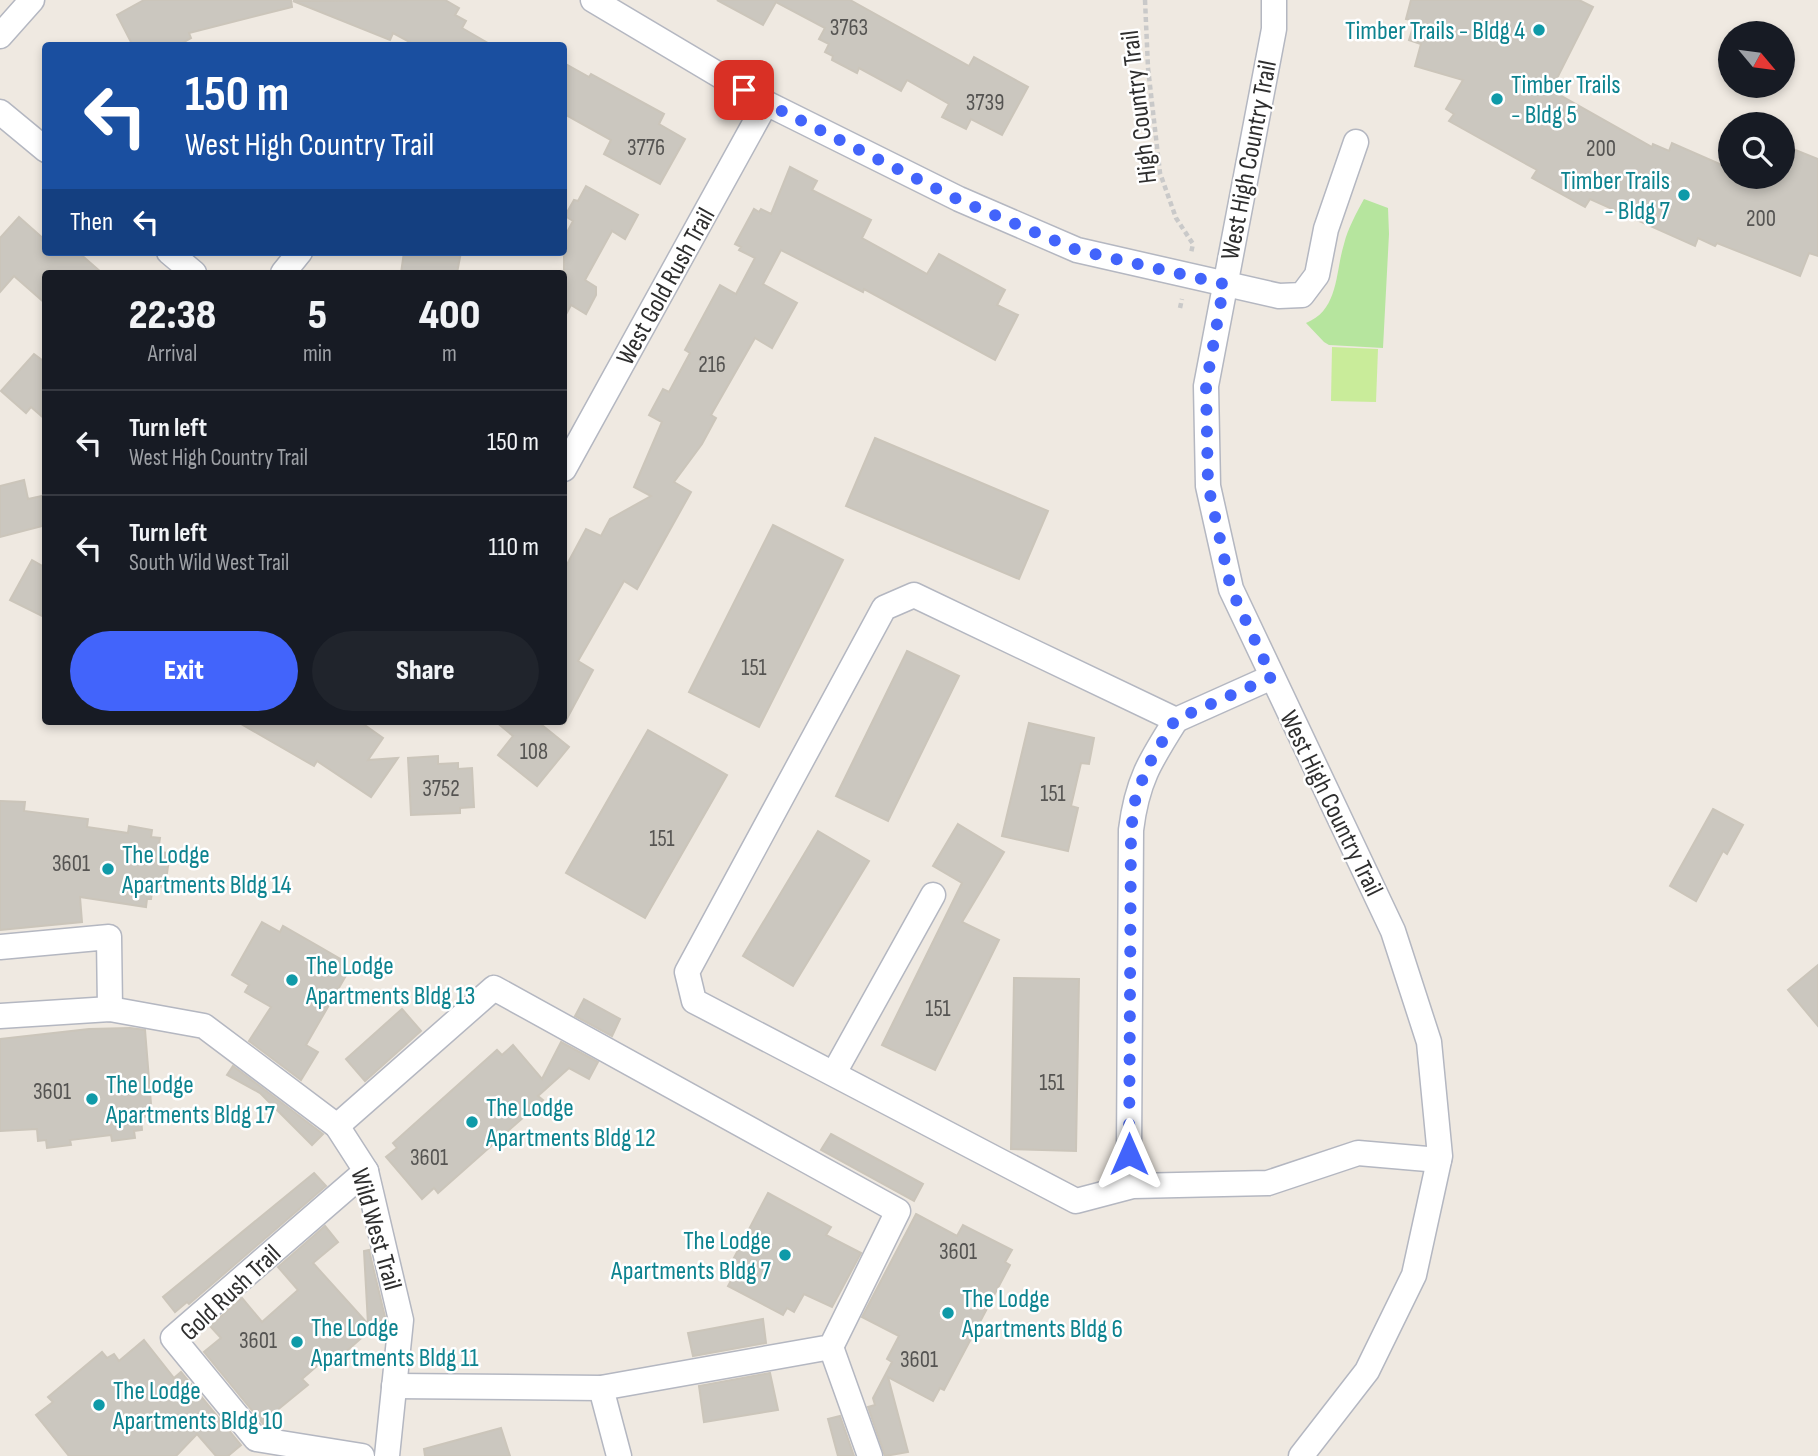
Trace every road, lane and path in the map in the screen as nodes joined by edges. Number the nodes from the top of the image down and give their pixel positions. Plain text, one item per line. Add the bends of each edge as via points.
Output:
1 (32, 0) edge
2 (1145, 0) edge
3 (1274, 0) edge
4 (604, 2) edge
5 (0, 36) edge
6 (766, 103) junction
7 (0, 112) edge
8 (1356, 142) dead end
9 (42, 147) edge
10 (1193, 244) dead end
11 (174, 256) edge
12 (297, 256) edge
13 (190, 270) edge
14 (285, 270) edge
15 (1224, 284) junction
16 (567, 463) edge
17 (1272, 677) junction
18 (1175, 720) junction
19 (933, 895) dead end
20 (0, 947) edge
21 (110, 1009) junction
22 (0, 1016) edge
23 (834, 1073) junction
24 (337, 1126) junction
25 (1439, 1160) junction
26 (366, 1171) junction
27 (1133, 1186) junction
28 (831, 1347) junction
29 (394, 1386) junction
30 (601, 1388) junction
31 (362, 1456) edge
32 (387, 1456) edge
33 (619, 1456) edge
34 (870, 1456) edge
35 (1301, 1456) edge

1 - 5 street
2 - 10 path, High Country Trail via 1160,173 1175,218
3 - 15 street, West High Country Trail via 1274,29
4 - 6 street
6 - 15 street via 959,200 1077,250
6 - 16 street, West Gold Rush Trail
7 - 9 street
8 - 15 street via 1326,229 1317,275 1302,295 1279,296
11 - 13 street
12 - 14 street
15 - 17 street, West High Country Trail via 1206,386 1208,485 1231,589
17 - 18 street
17 - 25 street, West High Country Trail via 1393,931 1429,1042
18 - 23 street via 914,595 884,608 687,972 694,1001
18 - 27 street via 1146,769 1131,830 1129,1154
19 - 23 street
20 - 21 street via 109,937
21 - 22 street, Wild West Trail
21 - 24 street, Wild West Trail via 204,1026
23 - 27 street via 1076,1201
24 - 26 street, Wild West Trail
24 - 28 street via 494,988 898,1211
25 - 27 street via 1358,1153 1268,1184
25 - 35 street, West High Country Trail via 1414,1275 1367,1370
26 - 29 street, Wild West Trail via 401,1320
26 - 31 street, Gold Rush Trail via 173,1338 256,1439
28 - 30 street
28 - 34 street
29 - 30 street
29 - 32 street, Wild West Trail
30 - 33 street

